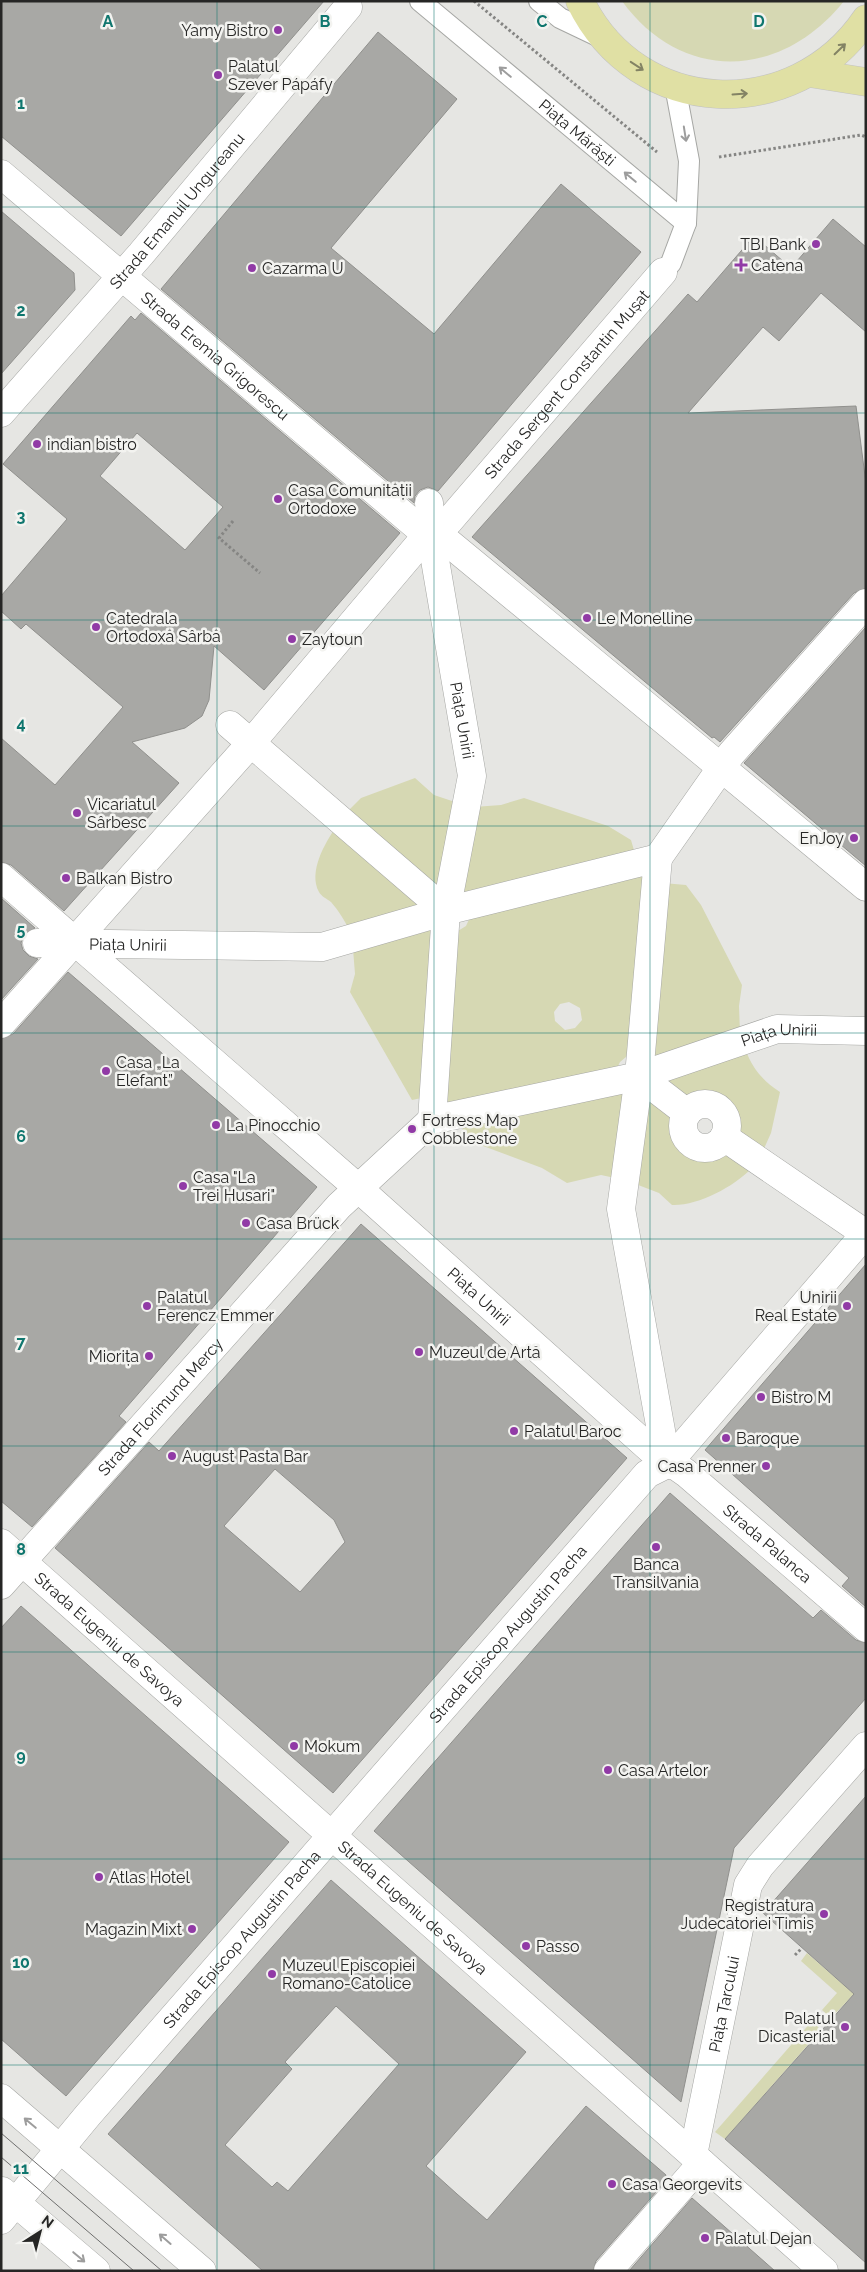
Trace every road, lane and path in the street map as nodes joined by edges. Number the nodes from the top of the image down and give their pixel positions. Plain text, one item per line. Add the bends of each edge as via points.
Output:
1 (420, 1) edge
2 (474, 1) edge
3 (539, 1) edge
4 (580, 1) edge
5 (350, 4) edge
6 (866, 19) edge
7 (604, 39) junction
8 (809, 74) junction
9 (866, 82) edge
10 (675, 86) junction
11 (866, 137) edge
12 (689, 161) junction
13 (1, 174) edge
14 (686, 223) junction
15 (663, 272) joint
16 (120, 276) junction
17 (1, 413) edge
18 (429, 503) dead end
19 (233, 521) dead end
20 (432, 529) junction
21 (260, 574) dead end
22 (866, 603) edge
23 (230, 725) dead end
24 (251, 744) junction
25 (726, 760) junction
26 (658, 858) junction
27 (1, 877) edge
28 (866, 887) edge
29 (446, 911) junction
30 (75, 942) junction
31 (36, 943) dead end
32 (1, 1024) edge
33 (866, 1031) edge
34 (639, 1076) junction
35 (432, 1120) junction
36 (349, 1197) junction
37 (865, 1234) edge
38 (676, 1469) junction
39 (1, 1543) edge
40 (22, 1562) junction
41 (1, 1585) edge
42 (866, 1628) edge
43 (866, 1746) edge
44 (332, 1835) junction
45 (802, 1948) dead end
46 (795, 1955) dead end
47 (817, 2015) dead end
48 (827, 2024) dead end
49 (1, 2098) edge
50 (60, 2147) junction
51 (697, 2159) junction
52 (6, 2204) edge
53 (96, 2271) edge
54 (202, 2271) edge
55 (608, 2271) edge
56 (824, 2271) edge

14 -> 1 lane, Piața Mărăști
2 - 12 path via 660,155
3 - 7 lane via 560,18
4 - 7 main road
5 - 16 street, Strada Emanuil Ungureanu
8 -> 6 main road via 837,53
7 -> 10 main road via 636,67
8 - 9 main road
10 -> 8 main road via 709,94 743,94 777,87
10 -> 12 lane
11 - 12 path via 826,139
12 - 14 lane
13 - 16 street, Strada Eremia Grigorescu
14 - 15 lane, Strada Sergent Constantin Mușat
15 - 20 street, Strada Sergent Constantin Mușat via 449,521 440,529
16 - 17 street, Strada Emanuil Ungureanu
16 - 20 street, Strada Eremia Grigorescu via 410,523 420,529
18 - 20 street, Piața Unirii
19 - 21 path via 219,538
20 - 24 street, Piața Unirii
20 - 25 street
20 - 29 street, Piața Unirii via 472,776
22 - 25 street
23 - 24 street
24 - 29 street
24 - 30 street, Piața Unirii
25 - 26 street
25 - 28 street
26 - 29 street, Piața Unirii
26 - 34 street
27 - 30 street, Piața Unirii
29 - 30 street, Piața Unirii via 322,947
29 - 35 street, Piața Unirii
30 - 31 street, Piața Unirii
30 - 32 street, Piața Unirii
30 - 36 street, Piața Unirii
33 - 34 street, Piața Unirii via 776,1029
34 - 35 street, Piața Unirii
34 - 37 street via 687,1113 700,1104 714,1106 724,1116 724,1137
34 - 38 street via 621,1209
35 - 36 street
36 - 38 street, Piața Unirii
36 - 40 street, Strada Florimund Mercy
37 - 38 street
38 - 42 street, Strada Palanca
38 - 44 street, Strada Episcop Augustin Pacha via 647,1474
39 - 40 street, Strada Eugeniu de Savoya
40 - 41 street, Strada Florimund Mercy
40 - 44 street, Strada Eugeniu de Savoya
43 - 51 street, Piața Țarcului via 760,1866 748,1885
44 - 50 street, Strada Episcop Augustin Pacha
44 - 51 street, Strada Eugeniu de Savoya
45 - 46 path
47 - 48 path
50 -> 49 street
50 - 52 street, Strada Episcop Augustin Pacha
54 -> 50 street
51 - 55 street
51 - 56 street, Strada Eugeniu de Savoya
52 -> 53 street

